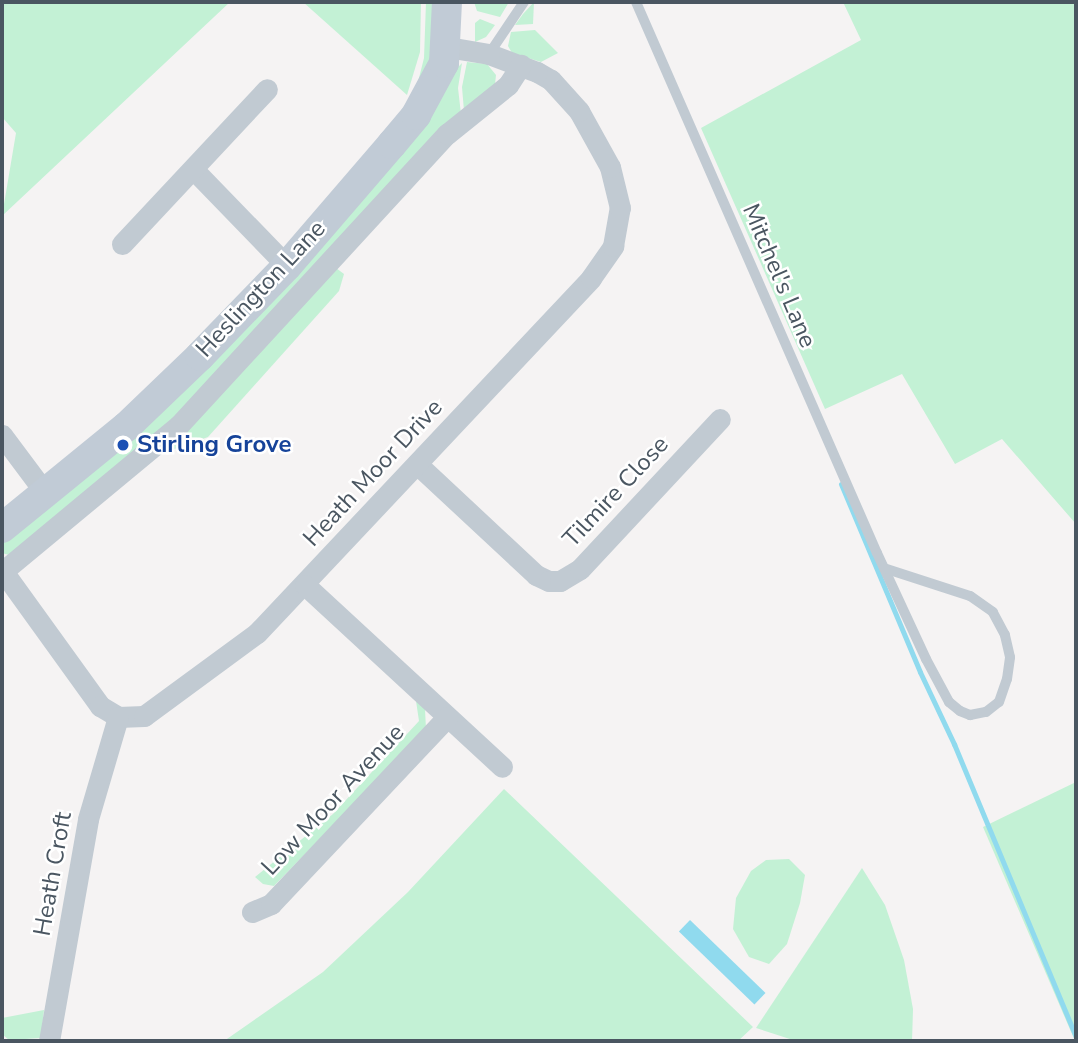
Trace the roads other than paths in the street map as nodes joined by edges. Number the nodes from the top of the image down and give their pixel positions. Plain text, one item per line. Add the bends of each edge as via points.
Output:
1 (447, 2) edge
2 (524, 2) edge
3 (636, 2) edge
4 (447, 47) junction
5 (489, 54) junction
6 (521, 65) junction
7 (267, 89) dead end
8 (194, 170) junction
9 (122, 244) dead end
10 (287, 266) junction
11 (720, 419) dead end
12 (2, 435) edge
13 (417, 464) junction
14 (46, 494) junction
15 (2, 528) edge
16 (884, 568) junction
17 (2, 571) edge
18 (305, 584) junction
19 (118, 717) junction
20 (447, 717) junction
21 (502, 767) dead end
22 (252, 912) dead end
23 (49, 1041) edge

1 - 4 street, Heslington Lane
2 - 5 lane
3 - 16 lane, Mitchel's Lane
4 - 5 street, Heath Moor Drive
4 - 10 street, Heslington Lane via 435,84 416,115
5 - 6 street, Heath Moor Drive
6 - 13 street, Heath Moor Drive via 551,80 579,111 610,167 618,192 618,229 613,246 591,278
6 - 17 street via 508,85 447,134 179,425
7 - 8 street
8 - 9 street
8 - 10 street
10 - 14 street, Heslington Lane via 126,427
11 - 13 street, Tilmire Close via 580,569 561,580 536,575
12 - 14 street
13 - 18 street, Heath Moor Drive
14 - 15 street, Heslington Lane
16 - 16 lane, Mitchel's Lane via 949,702 970,715 986,712 999,702 1010,657 993,612 970,596
17 - 19 street via 100,706
18 - 19 street, Heath Moor Drive via 244,644 157,708 144,716
18 - 20 street
19 - 23 street, Heath Croft via 88,819
20 - 21 street
20 - 22 street, Low Moor Avenue via 271,904

